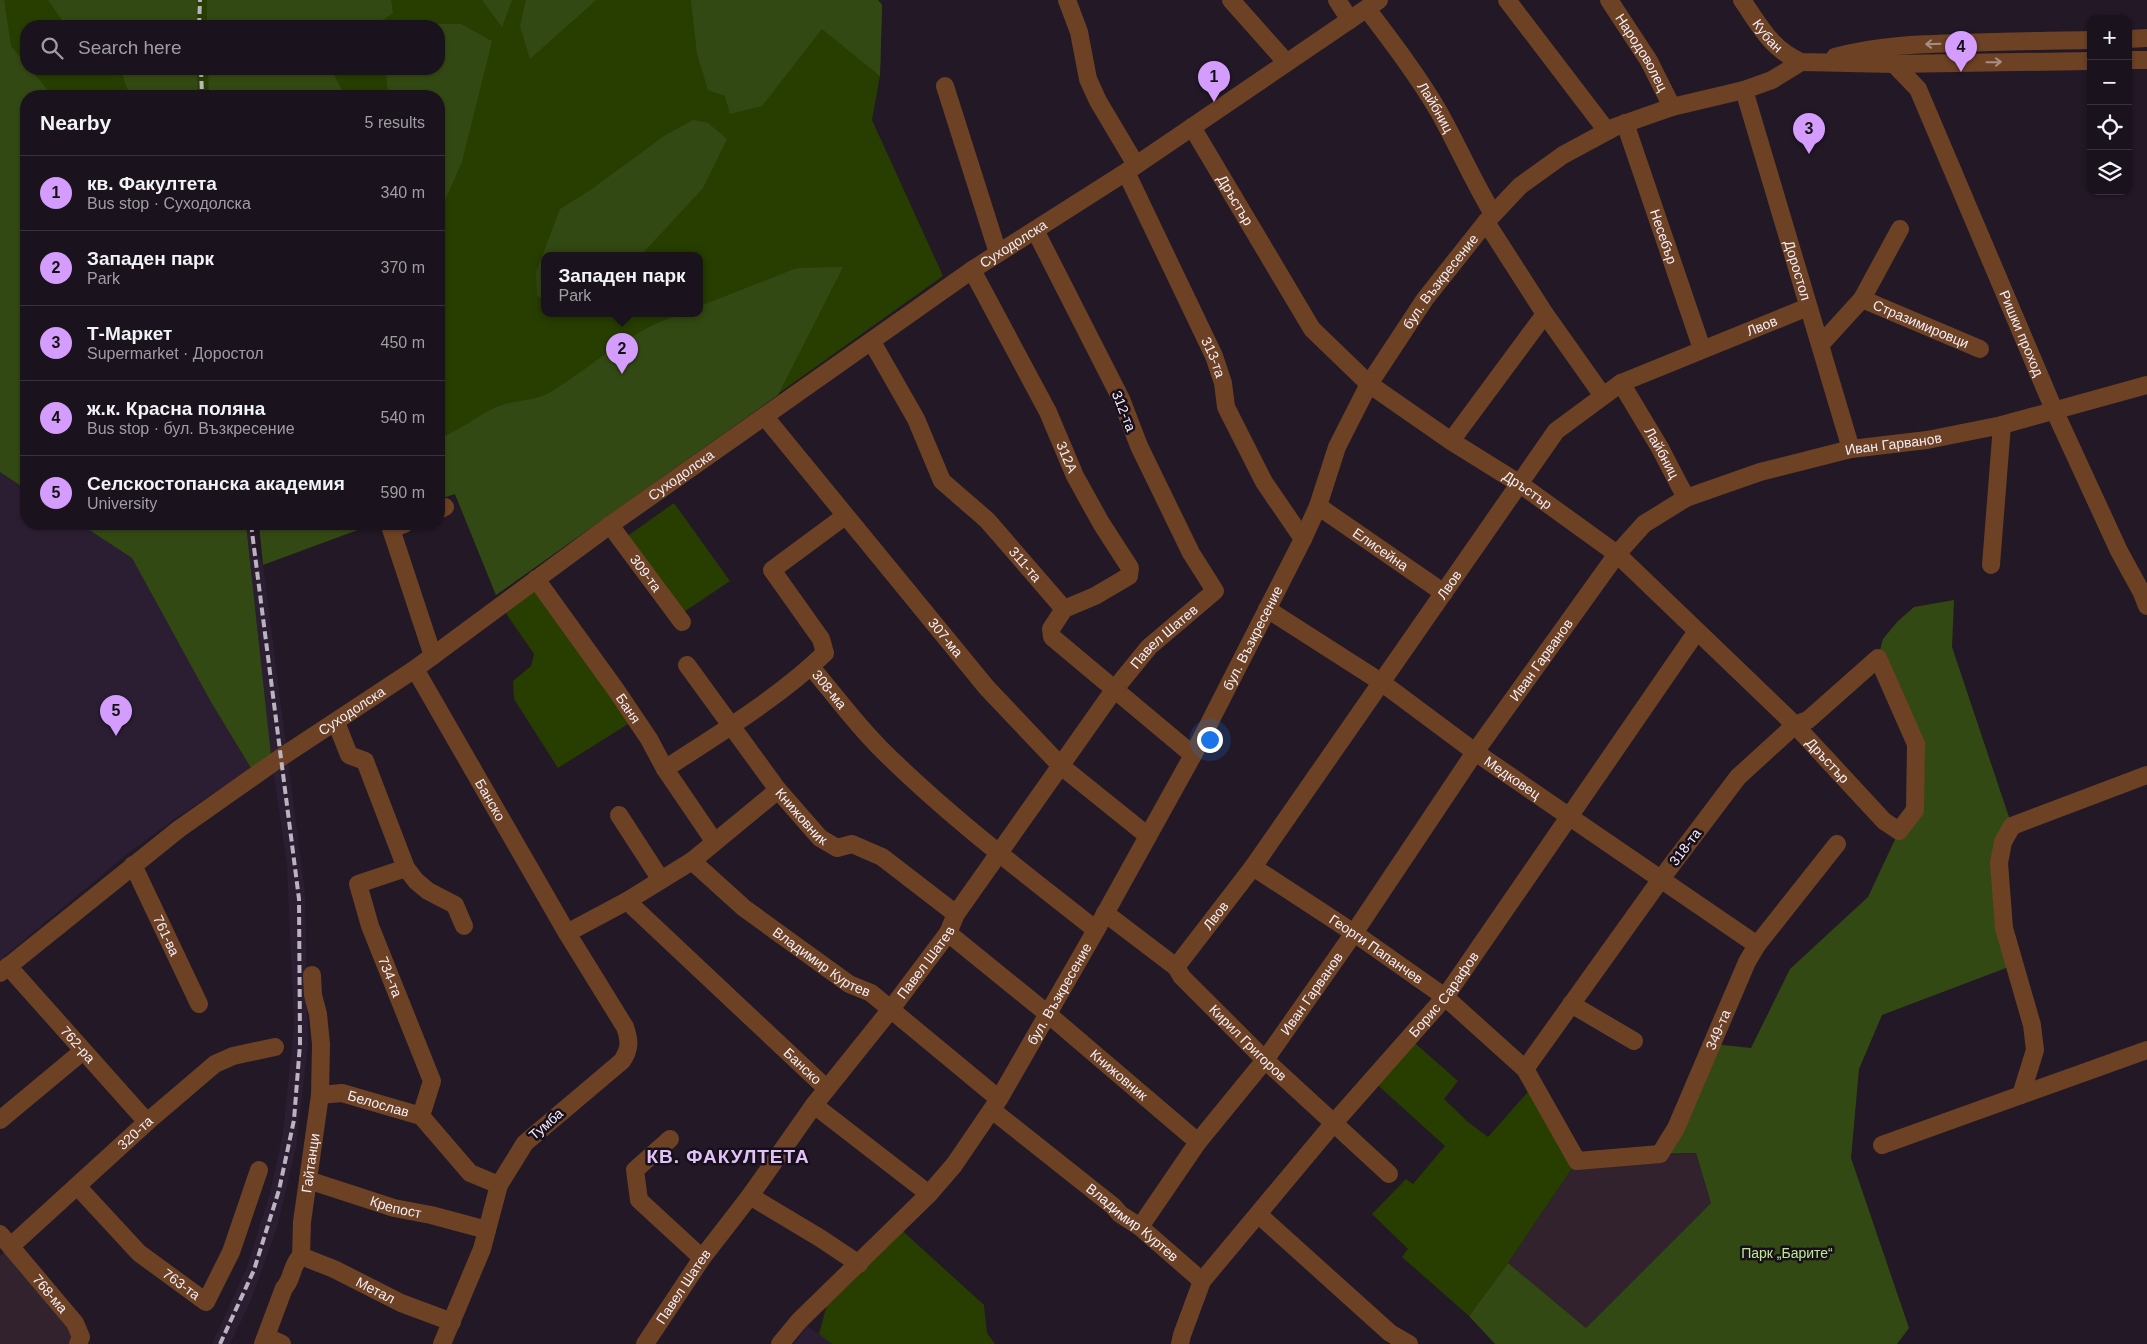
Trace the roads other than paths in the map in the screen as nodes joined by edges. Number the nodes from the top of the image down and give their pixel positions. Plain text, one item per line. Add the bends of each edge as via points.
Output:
1 (1067, 0) edge
2 (1231, 0) edge
3 (1338, 0) edge
4 (1507, 0) edge
5 (1609, 0) edge
6 (1742, 0) edge
7 (1373, 4) edge
8 (1350, 20) junction
9 (2147, 38) edge
10 (2132, 39) edge
11 (2087, 40) edge
12 (2087, 60) edge
13 (2132, 60) edge
14 (2147, 60) edge
15 (1286, 62) junction
16 (1809, 62) junction
17 (1894, 64) junction
18 (946, 86) dead end
19 (1744, 90) junction
20 (1672, 107) junction
21 (1625, 123) junction
22 (1192, 127) junction
23 (1607, 131) junction
24 (1131, 169) junction
25 (1490, 218) junction
26 (1900, 229) dead end
27 (1035, 230) junction
28 (998, 253) junction
29 (972, 270) junction
30 (1862, 299) junction
31 (1808, 307) junction
32 (1545, 314) junction
33 (872, 342) junction
34 (1821, 344) junction
35 (1980, 348) dead end
36 (1702, 349) junction
37 (1621, 383) junction
38 (1368, 384) junction
39 (2147, 385) edge
40 (1602, 396) junction
41 (2054, 412) junction
42 (765, 417) junction
43 (2002, 425) junction
44 (1451, 441) junction
45 (1851, 449) junction
46 (1520, 484) junction
47 (1686, 498) junction
48 (1318, 506) junction
49 (845, 516) junction
50 (610, 525) junction
51 (391, 530) edge
52 (1303, 539) junction
53 (1617, 554) junction
54 (1991, 565) dead end
55 (536, 579) junction
56 (1215, 591) joint
57 (1444, 593) junction
58 (2147, 606) edge
59 (1064, 609) junction
60 (1267, 609) junction
61 (682, 622) dead end
62 (1697, 631) junction
63 (433, 656) junction
64 (687, 664) dead end
65 (811, 667) junction
66 (415, 669) junction
67 (1380, 682) junction
68 (1114, 690) junction
69 (336, 722) junction
70 (732, 725) junction
71 (1794, 726) junction
72 (1475, 752) junction
73 (1193, 755) junction
74 (1061, 766) junction
75 (665, 769) junction
76 (2147, 775) edge
77 (778, 790) junction
78 (619, 815) dead end
79 (1569, 817) junction
80 (1899, 831) joint
81 (1148, 836) junction
82 (714, 841) junction
83 (1837, 844) dead end
84 (1000, 854) junction
85 (692, 861) junction
86 (133, 865) junction
87 (1254, 867) junction
88 (406, 868) junction
89 (1661, 879) junction
90 (660, 880) junction
91 (627, 902) junction
92 (1105, 913) junction
93 (956, 914) junction
94 (464, 926) dead end
95 (1096, 930) junction
96 (567, 933) junction
97 (948, 933) junction
98 (1354, 933) junction
99 (1757, 945) junction
100 (1176, 967) junction
101 (4, 969) edge
102 (312, 975) dead end
103 (1445, 997) junction
104 (199, 1004) dead end
105 (1572, 1004) junction
106 (891, 1009) junction
107 (1049, 1015) junction
108 (1634, 1041) dead end
109 (275, 1047) dead end
110 (2147, 1050) edge
111 (83, 1051) junction
112 (1265, 1060) junction
113 (1526, 1069) junction
114 (826, 1088) junction
115 (320, 1095) junction
116 (2020, 1095) junction
117 (995, 1104) junction
118 (814, 1105) junction
119 (421, 1116) junction
120 (0, 1120) edge
121 (147, 1122) junction
122 (1333, 1124) junction
123 (670, 1139) dead end
124 (1198, 1142) junction
125 (1882, 1145) dead end
126 (1576, 1160) joint
127 (259, 1170) dead end
128 (1389, 1174) dead end
129 (308, 1180) junction
130 (499, 1184) junction
131 (77, 1186) junction
132 (929, 1194) junction
133 (750, 1196) junction
134 (1259, 1215) junction
135 (1140, 1227) junction
136 (487, 1230) junction
137 (5, 1240) edge
138 (301, 1256) junction
139 (702, 1258) junction
140 (859, 1264) junction
141 (1202, 1281) junction
142 (452, 1322) junction
143 (271, 1342) edge
144 (78, 1344) edge
145 (442, 1344) edge
146 (645, 1344) edge
147 (780, 1344) edge
148 (1180, 1344) edge
149 (1409, 1344) edge

1 - 24 street, 313-та via 1079,32 1088,79
2 - 15 street
3 - 8 street
4 - 23 street
5 - 20 street, Народоволец via 1649,60
6 - 16 street, Кубан via 1776,48 1788,56
7 - 8 street, Суходолска
7 - 25 street, Лайбниц via 1440,113
8 - 15 street, Суходолска
9 - 10 street
11 -> 16 street, бул. Възкресение via 1888,47
17 -> 12 street
13 - 14 street
15 - 22 street, Суходолска
16 - 17 street
16 - 19 street, бул. Възкресение
17 - 41 street, Ришки проход via 1918,89
18 - 28 street
19 - 20 street, бул. Възкресение
19 - 31 street, Доростол
20 - 21 street, бул. Възкресение
21 - 23 street, бул. Възкресение
21 - 36 street, Несебър
22 - 24 street, Суходолска
22 - 38 street, Дръстър via 1312,329
23 - 25 street, бул. Възкресение via 1563,155 1520,186
24 - 27 street, Суходолска
24 - 52 street, 313-та via 1214,356 1223,383 1226,407 1264,482
25 - 32 street, Лайбниц
25 - 38 street, бул. Възкресение via 1425,299
26 - 30 street
27 - 28 street, Суходолска
27 - 56 street, 312-та via 1121,399 1139,446 1191,553
28 - 29 street, Суходолска
29 - 33 street, Суходолска
29 - 59 street, 312А via 1048,412 1075,476 1130,568 1129,576
30 - 34 street, Стразимировци
30 - 35 street, Стразимировци
31 - 34 street, Доростол
31 - 36 street, Лвов
32 - 40 street, Лайбниц
32 - 44 street
33 - 42 street, Суходолска
33 - 59 street, 311-та via 916,419 942,481 987,520
34 - 45 street, Доростол
36 - 37 street, Лвов
37 - 40 street, Лвов
37 - 47 street, Лайбниц
38 - 44 street, Дръстър
38 - 48 street, бул. Възкресение via 1337,447
39 - 41 street, Иван Гарванов
40 - 46 street, Лвов via 1556,431
41 - 43 street, Иван Гарванов
41 - 58 street, Ришки проход
42 - 49 street, 307-ма
42 - 50 street, Суходолска
43 - 45 street, Иван Гарванов via 1927,440
43 - 54 street
44 - 46 street, Дръстър
45 - 47 street, Иван Гарванов via 1760,472
46 - 53 street, Дръстър
46 - 57 street, Лвов
47 - 53 street, Иван Гарванов via 1644,524
48 - 52 street, бул. Възкресение
48 - 57 street, Елисейна
49 - 65 street, 308-ма via 772,570 822,639 825,653
49 - 74 street, 307-ма via 987,688
50 - 55 street, Суходолска
50 - 61 street, 309-та
51 - 63 street
52 - 60 street, бул. Възкресение
53 - 62 street, Дръстър
53 - 72 street, Иван Гарванов
55 - 63 street, Суходолска
55 - 75 street, Баня via 650,739
56 - 68 street, Павел Шатев via 1149,647
57 - 67 street, Лвов
59 - 68 street via 1050,629 1052,637
60 - 67 street, Медковец
60 - 73 street, бул. Възкресение
62 - 71 street, Дръстър
62 - 79 street, Борис Сарафов
63 - 66 street, Суходолска
64 - 70 street, Книжовник
65 - 70 street
65 - 84 street, 308-ма via 879,747
66 - 69 street, Суходолска
66 - 96 street, Банско
67 - 72 street, Медковец
67 - 87 street, Лвов
68 - 73 street
68 - 74 street, Павел Шатев
69 - 86 street, Суходолска via 178,829
69 - 88 street via 349,755 364,761
70 - 75 street
70 - 77 street, Книжовник
71 - 80 street, Дръстър via 1884,821
71 - 80 street, 318-та via 1808,720 1878,658 1916,744 1914,810
71 - 89 street, 318-та via 1738,777
72 - 79 street, Медковец
72 - 98 street, Иван Гарванов
73 - 81 street, бул. Възкресение
74 - 81 street, 307-ма
74 - 84 street, Павел Шатев
75 - 82 street, Баня
76 - 116 street via 2012,826 2003,842 2000,863 2004,928 2032,1025 2035,1050
77 - 82 street
77 - 93 street, Книжовник via 820,838 837,848 852,844 882,857
78 - 90 street
79 - 89 street, Медковец
79 - 103 street, Борис Сарафов
81 - 92 street, бул. Възкресение
82 - 85 street
83 - 99 street, 349-та
84 - 93 street, Павел Шатев
84 - 95 street
85 - 90 street
85 - 106 street, Владимир Куртев via 744,908 849,984 870,993
86 - 101 street, Суходолска
86 - 104 street, 761-ва
87 - 98 street, Георги Папанчев
87 - 100 street, Лвов
88 - 94 street via 416,881 455,905
88 - 119 street, 734-та via 358,884 370,926 432,1082
89 - 99 street, Медковец
89 - 105 street, 318-та
90 - 91 street
91 - 96 street
91 - 114 street, Банско
92 - 95 street, бул. Възкресение
92 - 100 street, Кирил Григоров
93 - 97 street, Павел Шатев
95 - 107 street, бул. Възкресение
96 - 130 street, Тумба via 625,1027 628,1051 622,1061 524,1143
97 - 106 street, Павел Шатев
97 - 107 street, Книжовник
98 - 103 street, Георги Папанчев
98 - 112 street, Иван Гарванов
99 - 126 street, 349-та via 1676,1128 1660,1154
100 - 112 street, Кирил Григоров via 1182,977
101 - 111 street, 762-ра
102 - 115 street, Гайтанци via 321,1044
103 - 113 street, Георги Папанчев
103 - 122 street, Борис Сарафов
105 - 108 street
105 - 113 street, 318-та
106 - 114 street, Павел Шатев
106 - 117 street, Владимир Куртев
107 - 117 street, бул. Възкресение
107 - 124 street, Книжовник
109 - 121 street, 320-та via 233,1056 215,1064
110 - 116 street
111 - 120 street
111 - 121 street, 762-ра
112 - 122 street, Кирил Григоров
112 - 124 street, Иван Гарванов
113 - 126 street, Георги Папанчев
114 - 118 street, Павел Шатев
115 - 119 street, Белослав via 342,1093
115 - 129 street, Гайтанци
116 - 125 street
117 - 132 street, бул. Възкресение via 954,1165
117 - 135 street, Владимир Куртев via 1120,1214
118 - 132 street, Банско
118 - 133 street, Павел Шатев
119 - 130 street, Белослав via 470,1173
121 - 131 street, 320-та
122 - 128 street, Кирил Григоров
122 - 134 street, Борис Сарафов
123 - 139 street via 635,1170 639,1200
124 - 135 street, Иван Гарванов
127 - 131 street, 763-та via 230,1252 206,1302 139,1253
129 - 136 street, Крепост via 394,1208
129 - 138 street, Гайтанци
130 - 136 street, Тумба
131 - 137 street, 320-та
132 - 140 street, бул. Възкресение
133 - 139 street, Павел Шатев
133 - 140 street
134 - 141 street, Борис Сарафов
134 - 149 street via 1390,1333
135 - 141 street, Владимир Куртев
136 - 142 street, Тумба
137 - 144 street, 768-ма via 75,1323 81,1337
138 - 142 street, Метал
138 - 143 street, Гайтанци via 295,1261 284,1288
139 - 146 street, Павел Шатев
140 - 147 street, бул. Възкресение via 799,1321
141 - 148 street, Борис Сарафов
142 - 145 street, Тумба

